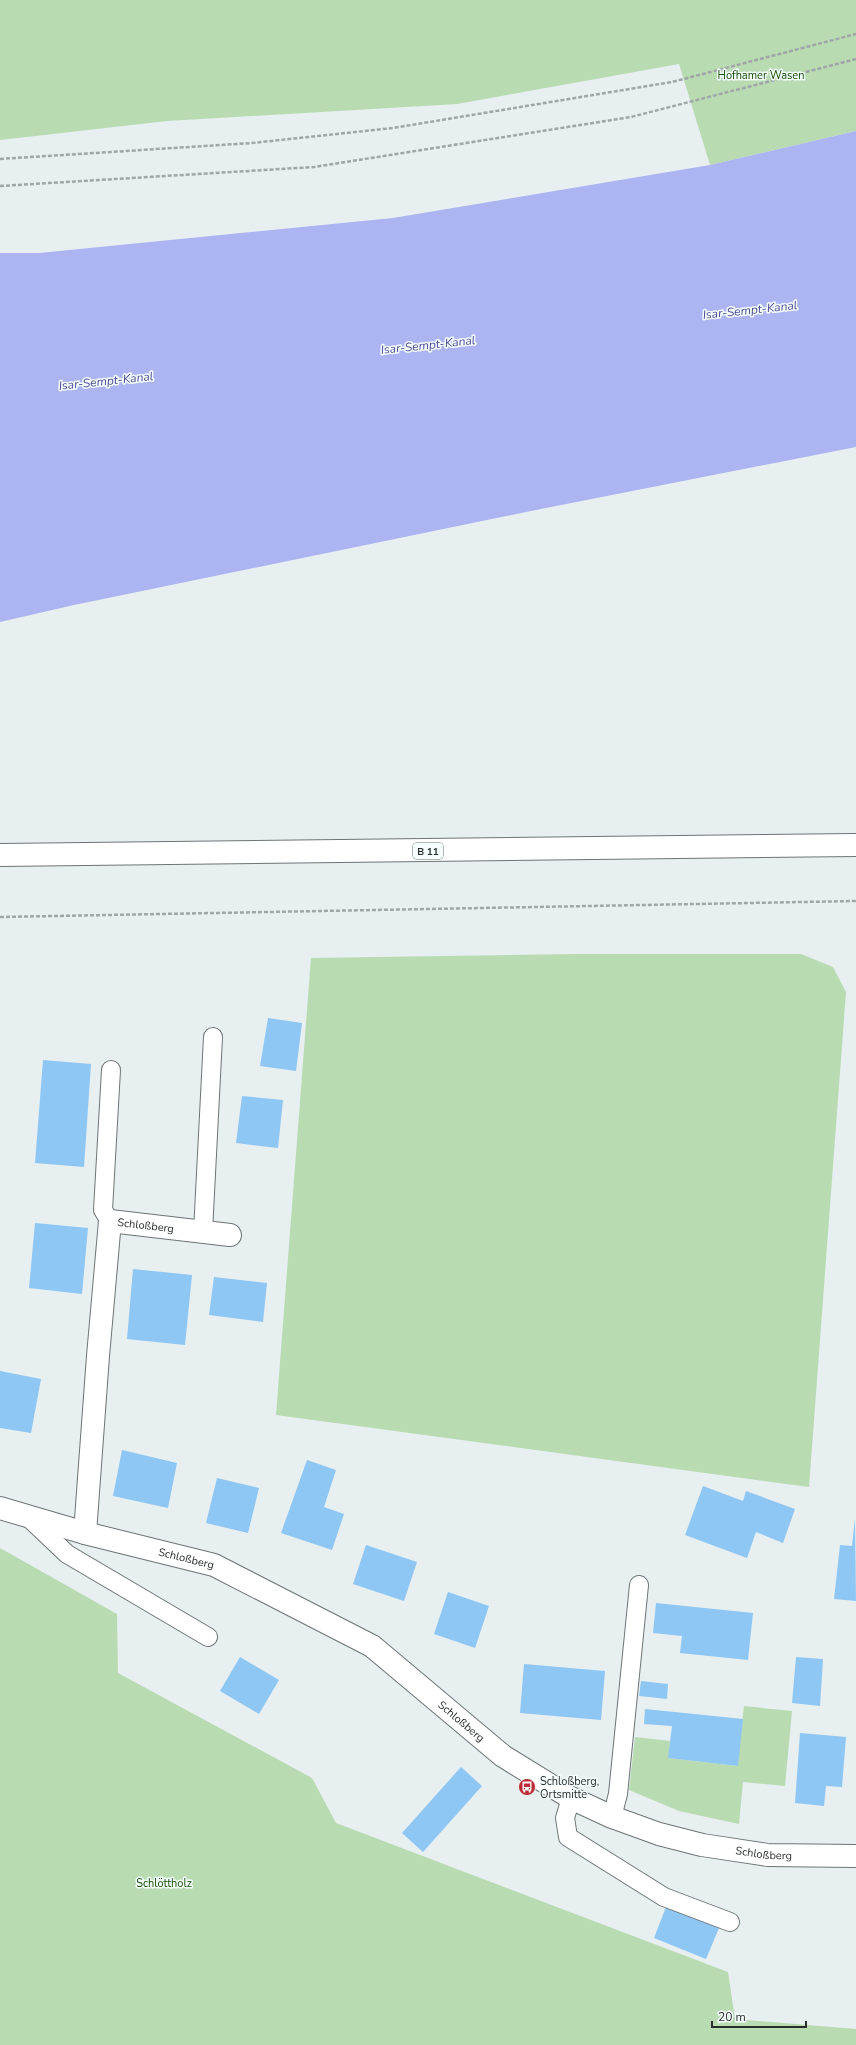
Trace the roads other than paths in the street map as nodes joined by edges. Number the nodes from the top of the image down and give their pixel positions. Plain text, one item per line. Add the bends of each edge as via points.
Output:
1 (856, 845) edge
2 (0, 855) edge
3 (213, 1038) dead end
4 (111, 1070) dead end
5 (110, 1221) junction
6 (204, 1232) junction
7 (230, 1235) dead end
8 (0, 1508) edge
9 (27, 1516) junction
10 (85, 1533) junction
11 (639, 1585) dead end
12 (208, 1637) dead end
13 (571, 1798) junction
14 (612, 1817) junction
15 (856, 1856) edge
16 (730, 1922) dead end

1 - 2 street, B 11
3 - 6 lane
4 - 5 lane via 103,1210
5 - 6 street, Schloßberg
5 - 10 street, Schloßberg
6 - 7 street, Schloßberg
8 - 9 street, Schloßberg
9 - 10 street, Schloßberg
9 - 12 lane via 67,1554
10 - 13 street, Schloßberg via 214,1565 372,1646 503,1756
11 - 14 lane via 618,1794
13 - 14 street, Schloßberg
13 - 16 lane via 565,1818 568,1837 664,1897
14 - 15 street, Schloßberg via 702,1846 768,1855

